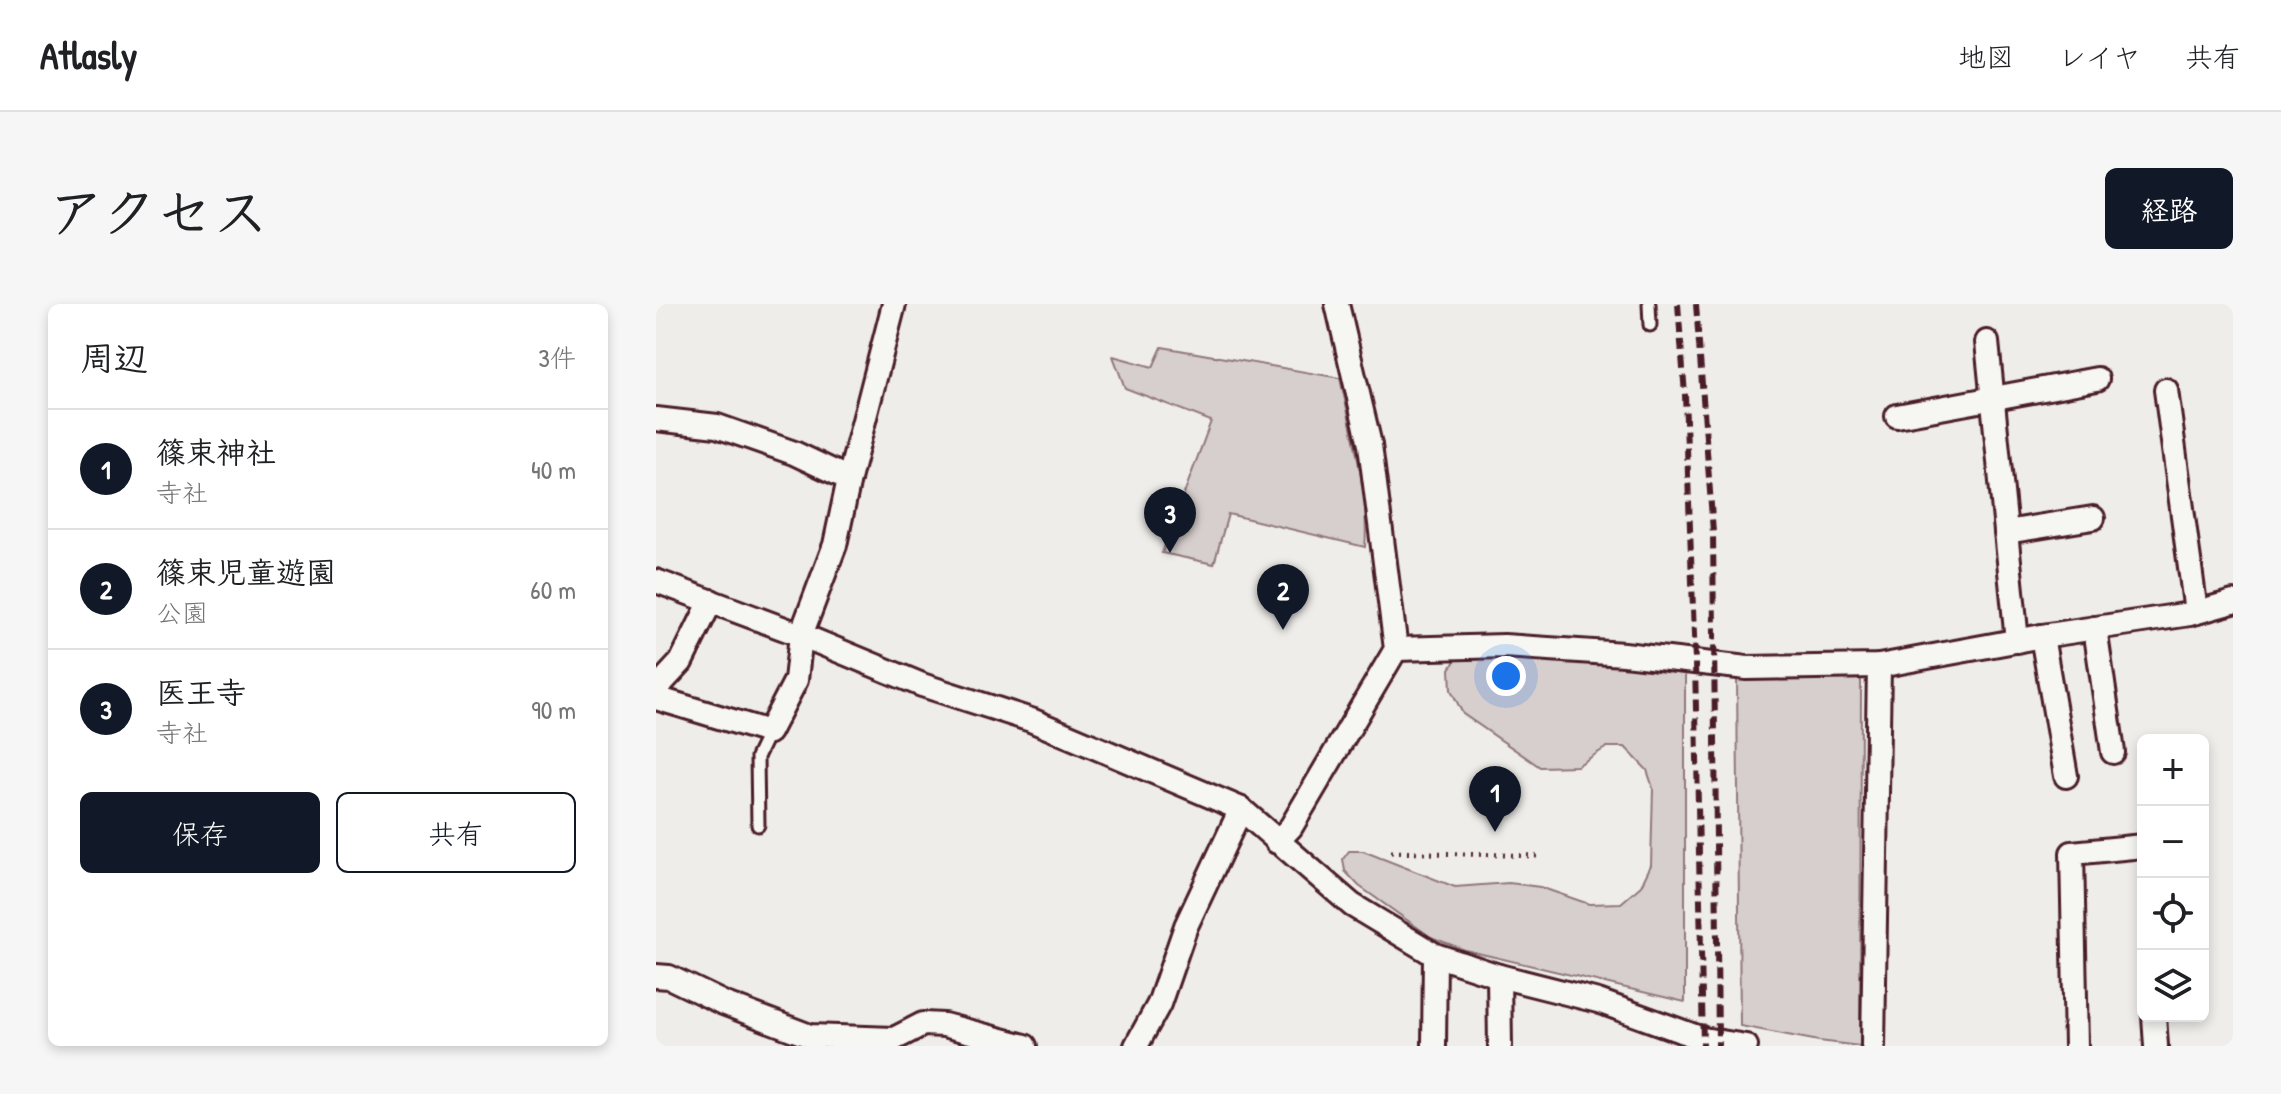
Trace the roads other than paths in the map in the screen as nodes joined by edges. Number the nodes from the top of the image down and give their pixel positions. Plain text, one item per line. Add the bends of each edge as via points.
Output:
1 (894, 304) edge
2 (1337, 304) edge
3 (1649, 304) edge
4 (1650, 325) dead end
5 (1987, 342) dead end
6 (2097, 379) dead end
7 (2166, 390) dead end
8 (1993, 399) junction
9 (1897, 416) dead end
10 (656, 419) edge
11 (849, 479) junction
12 (2093, 518) dead end
13 (2006, 532) junction
14 (656, 581) edge
15 (711, 601) junction
16 (2233, 602) edge
17 (2196, 612) junction
18 (2095, 628) junction
19 (801, 635) junction
20 (2042, 636) junction
21 (2017, 641) junction
22 (1396, 649) junction
23 (1879, 666) junction
24 (656, 689) edge
25 (656, 698) edge
26 (769, 732) junction
27 (2113, 752) dead end
28 (2066, 776) dead end
29 (1241, 809) junction
30 (758, 825) dead end
31 (1277, 842) junction
32 (2137, 847) edge
33 (1435, 955) junction
34 (656, 976) edge
35 (1499, 976) junction
36 (2154, 1022) edge
37 (1678, 1038) edge
38 (1025, 1046) edge
39 (1136, 1046) edge
40 (1434, 1046) edge
41 (1500, 1046) edge
42 (1746, 1046) edge
43 (1873, 1046) edge
44 (2076, 1046) edge
45 (2156, 1046) edge

1 - 11 street
2 - 22 street via 1370,445
3 - 4 lane
5 - 8 street
6 - 8 street
7 - 17 street
8 - 9 street
8 - 13 street
10 - 11 street via 717,426
11 - 19 street via 835,545
12 - 13 street
13 - 21 street
14 - 15 street
15 - 19 street
15 - 24 street via 681,662
16 - 17 street
17 - 18 street
18 - 20 street
18 - 27 street
19 - 26 street via 796,680
19 - 29 street via 922,685 1031,720
20 - 21 street
20 - 28 street
21 - 23 street
22 - 23 street via 1504,646 1747,668
22 - 31 street via 1291,827
23 - 43 street
25 - 26 street
26 - 30 lane via 757,757
29 - 31 street
29 - 39 street via 1186,926 1159,1004
31 - 33 street via 1352,905
32 - 44 street via 2072,853
33 - 35 street
33 - 40 street
34 - 38 street via 810,1036 894,1039 923,1024
35 - 37 street via 1598,1001
35 - 41 street
36 - 45 street
37 - 42 street

